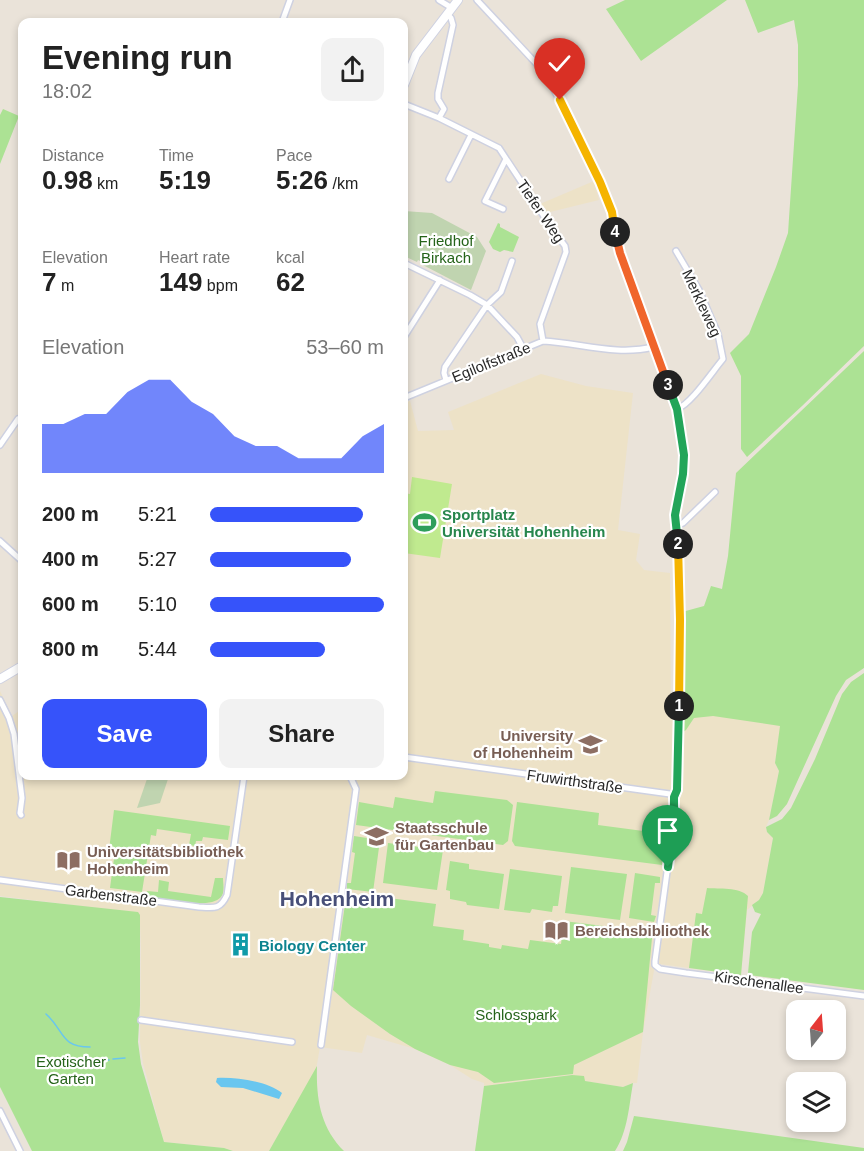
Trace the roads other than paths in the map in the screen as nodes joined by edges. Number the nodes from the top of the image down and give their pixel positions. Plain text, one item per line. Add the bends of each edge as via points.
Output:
1 (290, 0) edge
2 (439, 0) edge
3 (458, 0) edge
4 (477, 0) edge
5 (449, 11) junction
6 (283, 18) edge
7 (408, 75) edge
8 (408, 106) edge
9 (439, 118) junction
10 (471, 135) junction
11 (506, 159) junction
12 (449, 180) dead end
13 (503, 209) dead end
14 (676, 251) dead end
15 (512, 261) dead end
16 (408, 264) edge
17 (440, 280) junction
18 (487, 305) junction
19 (408, 331) edge
20 (543, 341) junction
21 (654, 347) junction
22 (524, 348) junction
23 (446, 380) junction
24 (408, 396) edge
25 (677, 409) junction
26 (18, 419) dead end
27 (0, 445) edge
28 (715, 492) dead end
29 (676, 526) junction
30 (0, 541) edge
31 (18, 557) edge
32 (18, 668) edge
33 (1, 677) edge
34 (0, 700) edge
35 (408, 758) edge
36 (18, 766) edge
37 (20, 780) edge
38 (243, 780) edge
39 (352, 780) edge
40 (674, 797) junction
41 (21, 815) dead end
42 (0, 880) edge
43 (864, 996) edge
44 (141, 1020) dead end
45 (292, 1042) dead end
46 (321, 1045) dead end
47 (0, 1111) edge
48 (20, 1151) edge

1 - 6 street
2 - 5 street
3 - 5 street
4 - 21 street via 546,74 560,100 612,212 620,253
5 - 7 street via 416,55
5 - 9 street via 453,25 438,93 444,109
8 - 9 street, Tiefer Weg
9 - 10 street, Tiefer Weg
10 - 11 street, Tiefer Weg via 499,148
10 - 12 street
11 - 13 street via 485,201
11 - 20 street, Tiefer Weg via 565,246 540,324
14 - 25 street, Merkleweg via 699,290 718,334 723,359 691,399
15 - 18 street via 501,292
16 - 17 street
17 - 18 street
17 - 19 street
18 - 22 street
18 - 23 street via 445,367
20 - 21 street, Egilolfstraße via 624,351
20 - 22 street, Egilolfstraße
21 - 25 street
22 - 23 street, Egilolfstraße
23 - 24 street, Egilolfstraße
25 - 29 street via 684,455
26 - 27 street
28 - 29 street
29 - 40 street via 680,670
30 - 31 street
32 - 33 street
34 - 36 street via 14,734
35 - 40 street, Fruwirthstraße
37 - 41 street
38 - 42 street, Garbenstraße via 227,895 214,908
39 - 46 street via 356,789
40 - 43 street, Kirschenallee via 655,965 686,973
44 - 45 street
47 - 48 street

